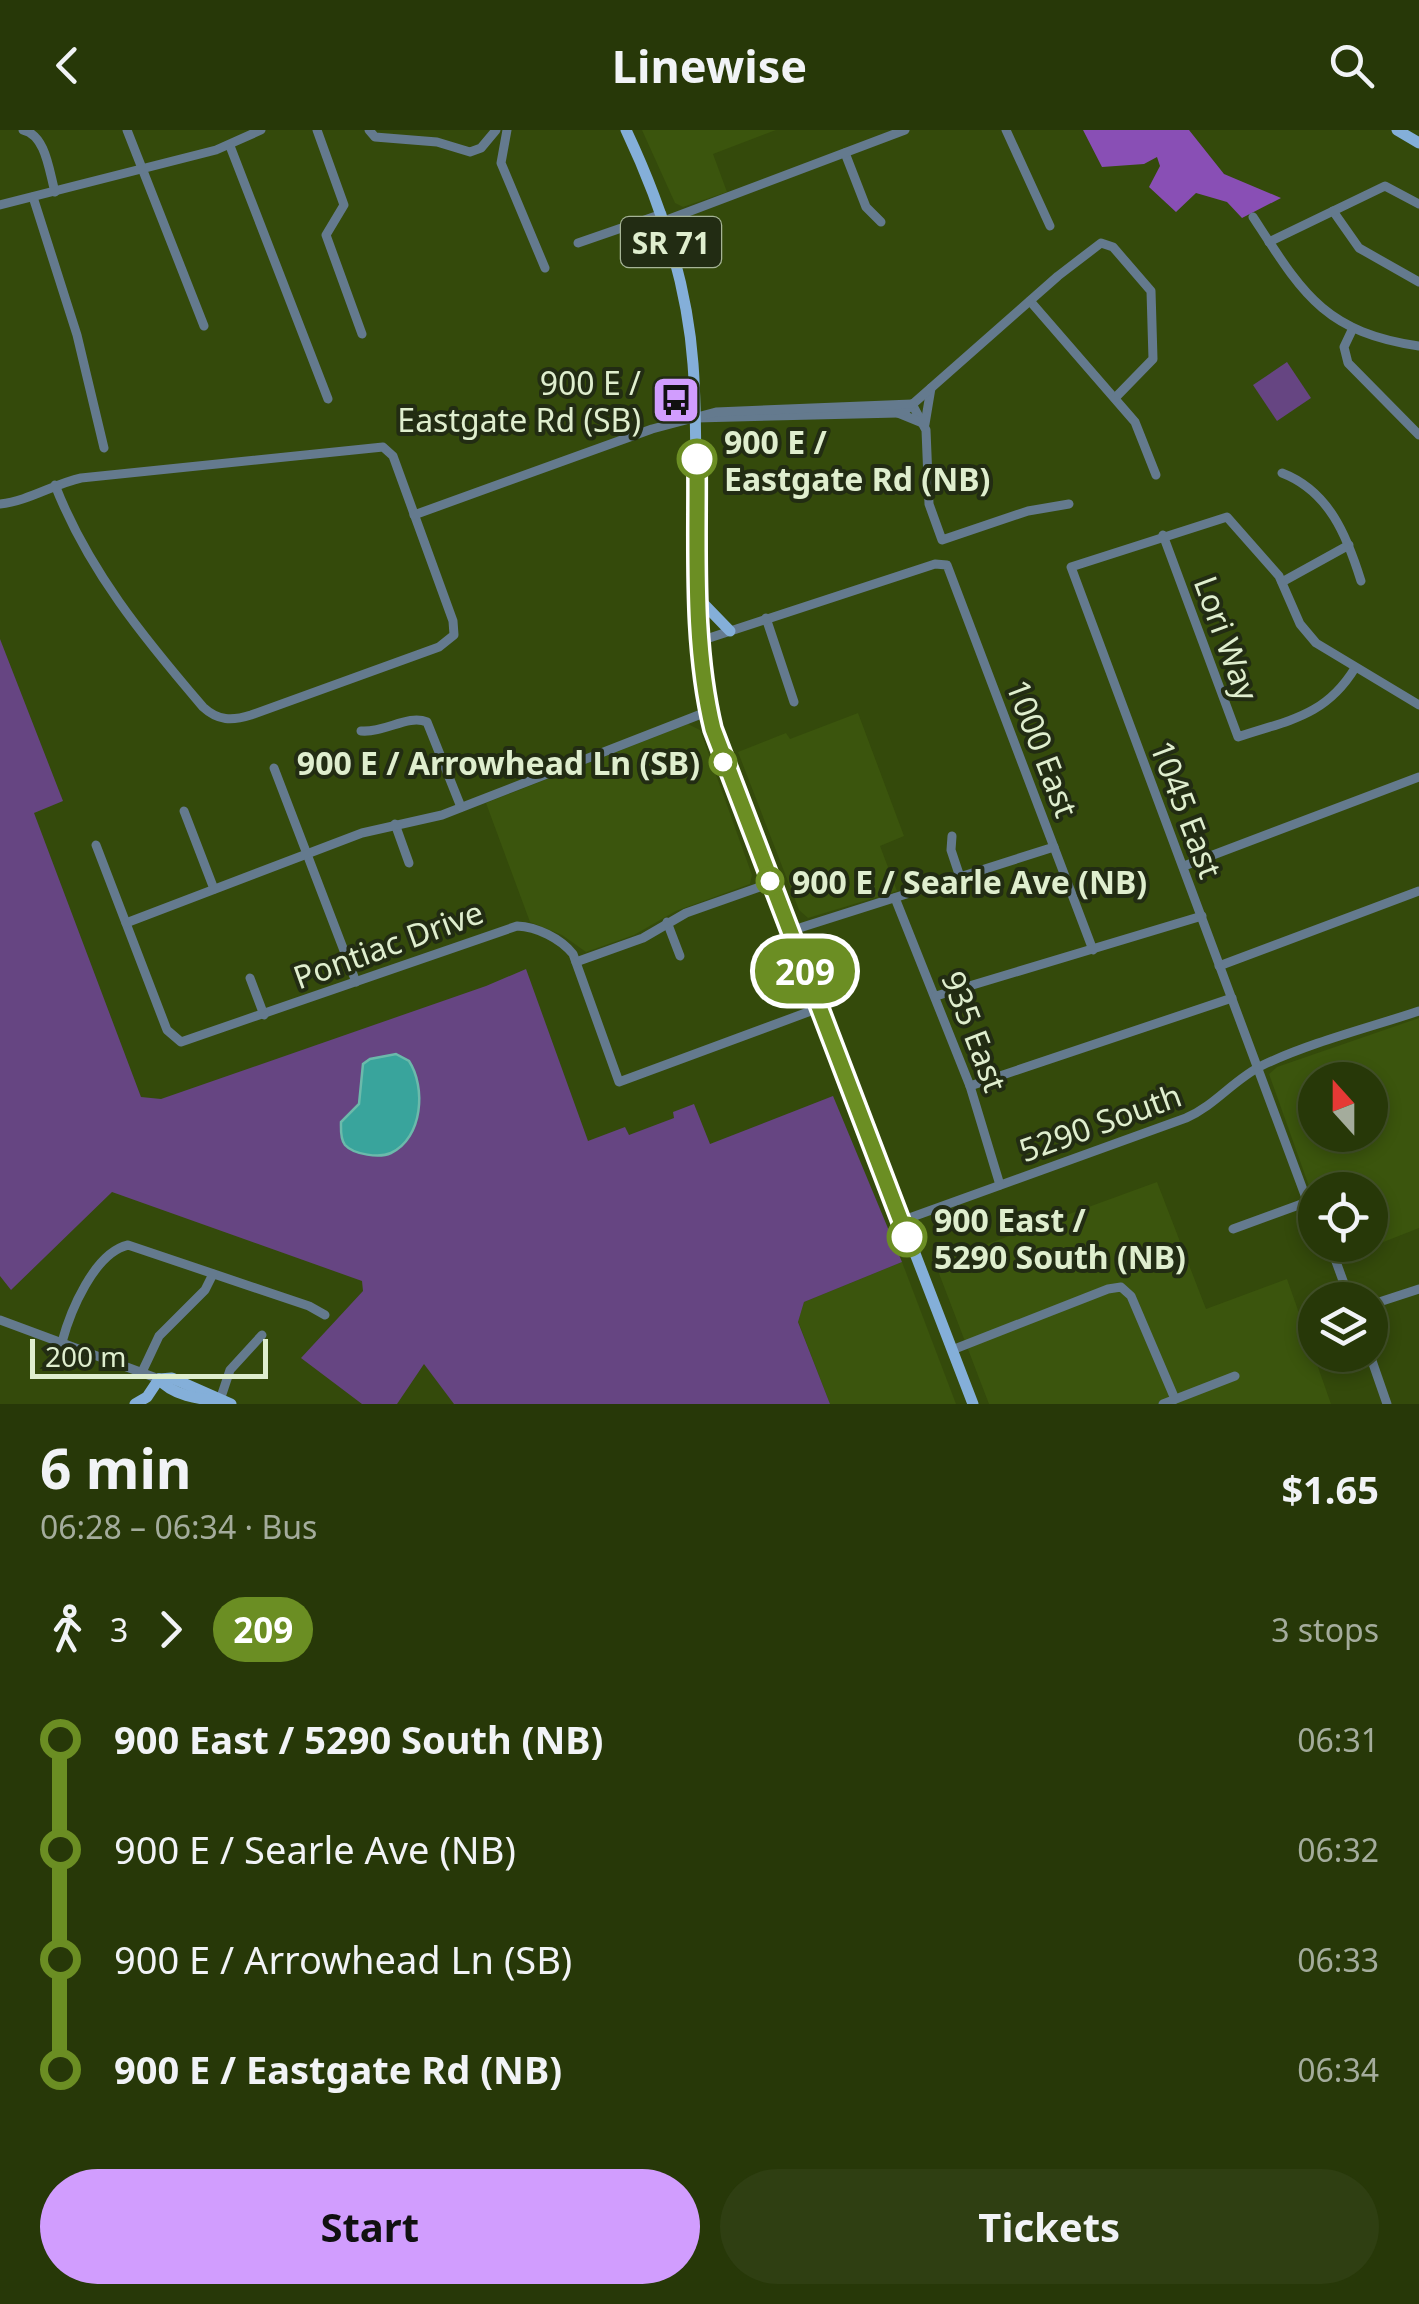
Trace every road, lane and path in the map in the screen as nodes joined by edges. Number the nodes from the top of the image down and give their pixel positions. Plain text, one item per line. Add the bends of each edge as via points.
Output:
1 (23, 130) edge
2 (128, 130) edge
3 (262, 130) edge
4 (316, 130) edge
5 (369, 130) edge
6 (496, 130) edge
7 (507, 130) edge
8 (626, 130) edge
9 (1006, 130) edge
10 (1396, 130) edge
11 (898, 131) edge
12 (1419, 143) edge
13 (230, 146) junction
14 (845, 153) junction
15 (143, 169) junction
16 (55, 192) junction
17 (33, 197) junction
18 (1419, 204) edge
19 (0, 206) edge
20 (1333, 211) junction
21 (663, 217) junction
22 (1253, 217) dead end
23 (881, 222) dead end
24 (1050, 226) dead end
25 (1270, 242) junction
26 (578, 244) dead end
27 (545, 268) dead end
28 (1419, 282) edge
29 (1030, 301) junction
30 (204, 326) dead end
31 (1353, 328) junction
32 (362, 334) dead end
33 (1419, 346) edge
34 (931, 388) junction
35 (1115, 398) junction
36 (328, 399) dead end
37 (912, 404) junction
38 (898, 413) junction
39 (696, 418) junction
40 (925, 424) junction
41 (1419, 435) edge
42 (104, 448) dead end
43 (1282, 473) dead end
44 (1156, 475) dead end
45 (55, 485) junction
46 (0, 504) edge
47 (1069, 504) dead end
48 (414, 515) junction
49 (1163, 536) junction
50 (1349, 545) junction
51 (1361, 581) dead end
52 (1282, 582) junction
53 (699, 599) junction
54 (766, 618) junction
55 (730, 631) junction
56 (700, 642) junction
57 (1355, 668) junction
58 (794, 702) dead end
59 (1419, 706) edge
60 (709, 711) junction
61 (361, 731) dead end
62 (274, 768) dead end
63 (1419, 777) edge
64 (462, 807) junction
65 (184, 811) dead end
66 (395, 824) junction
67 (952, 836) dead end
68 (96, 845) dead end
69 (1054, 847) junction
70 (307, 854) junction
71 (408, 863) dead end
72 (1184, 866) junction
73 (960, 877) junction
74 (771, 883) junction
75 (214, 889) junction
76 (1419, 891) edge
77 (895, 898) junction
78 (1202, 916) junction
79 (667, 922) junction
80 (126, 923) junction
81 (790, 931) junction
82 (1093, 950) junction
83 (680, 956) dead end
84 (576, 962) junction
85 (1219, 966) junction
86 (250, 978) dead end
87 (356, 982) junction
88 (936, 996) junction
89 (1232, 998) junction
90 (820, 1008) junction
91 (1419, 1011) edge
92 (264, 1014) junction
93 (1257, 1068) junction
94 (970, 1086) junction
95 (1298, 1178) edge
96 (1000, 1185) junction
97 (1298, 1205) edge
98 (901, 1220) junction
99 (1233, 1229) dead end
100 (213, 1274) junction
101 (1419, 1289) edge
102 (1388, 1299) edge
103 (325, 1316) dead end
104 (0, 1320) edge
105 (262, 1335) dead end
106 (62, 1342) junction
107 (952, 1350) junction
108 (142, 1372) junction
109 (1376, 1372) edge
110 (1235, 1376) dead end
111 (159, 1379) junction
112 (1174, 1400) junction
113 (225, 1402) edge
114 (135, 1404) edge
115 (973, 1404) edge
116 (1163, 1404) edge
117 (1387, 1404) edge

1 - 16 street via 38,139
2 - 15 street
3 - 13 street
4 - 32 street via 342,199 343,210 326,234
5 - 6 street via 375,138 475,151
7 - 27 street via 501,163
8 - 21 main road, SR 71
9 - 24 street
10 - 12 main road
11 - 14 street
13 - 15 street
13 - 36 street
14 - 21 street
14 - 23 street via 866,206
15 - 16 street
15 - 30 street
16 - 17 street
17 - 19 street
17 - 42 street
18 - 20 street via 1385,186
20 - 25 street
20 - 28 street via 1358,248
21 - 26 street
21 - 39 main road, SR 71 via 686,307
22 - 25 street
25 - 31 street via 1306,294
29 - 34 street
29 - 35 street
29 - 35 street via 1105,243 1151,290 1153,359
31 - 33 street
31 - 41 street via 1344,348 1348,363
34 - 37 street
34 - 40 street
35 - 44 street via 1138,427
37 - 38 street
37 - 39 street
37 - 40 street
38 - 39 street
38 - 40 street
39 - 48 street
39 - 53 main road, SR 71
40 - 47 street via 930,504 942,540
43 - 50 street via 1306,484 1339,522
45 - 46 street
45 - 48 street via 380,446 393,456
45 - 48 street via 77,538 115,600 203,707 229,720 450,642 453,621
49 - 52 street via 1227,517
49 - 57 street, Lori Way via 1238,738 1319,708
49 - 72 street, 1045 East via 1071,567
50 - 51 street
50 - 52 street
52 - 57 street via 1307,634
53 - 55 main road
53 - 56 main road, SR 71
54 - 55 street
54 - 58 street
54 - 69 street, 1000 East via 948,564
55 - 56 street
56 - 60 main road, SR 71
57 - 59 street
60 - 64 street
60 - 74 main road, SR 71
61 - 64 street via 417,718 427,722
62 - 70 street
63 - 72 street
64 - 66 street
65 - 75 street
66 - 70 street
66 - 71 street
67 - 73 street
68 - 80 street
69 - 73 street
69 - 82 street, 1000 East
70 - 75 street
70 - 87 street
72 - 78 street, 1045 East
73 - 77 street
74 - 79 street
74 - 81 main road, SR 71
75 - 80 street
76 - 85 street
77 - 81 street
77 - 88 street, 935 East
78 - 82 street
78 - 85 street, 1045 East
79 - 83 street
79 - 84 street
80 - 92 street, Pontiac Drive via 167,1030 177,1040
81 - 90 main road, SR 71
82 - 88 street
84 - 87 street, Pontiac Drive via 564,943 517,926
84 - 90 street via 619,1082
85 - 89 street, 1045 East
86 - 92 street
87 - 92 street, Pontiac Drive
88 - 94 street, 935 East
89 - 93 street, 1045 East
89 - 94 street
90 - 98 main road, SR 71
91 - 93 street, 5290 South
93 - 95 street, 1045 East
93 - 96 street, 5290 South via 1194,1114
94 - 96 street, 935 East
96 - 98 street, 5290 South
97 - 99 street
98 - 107 main road, SR 71
100 - 103 street
100 - 106 street via 133,1246 118,1247 77,1300
100 - 108 street via 159,1336
101 - 102 street
104 - 106 street
105 - 113 street via 228,1372
106 - 108 street
107 - 112 street via 1124,1288
107 - 115 main road, SR 71
108 - 111 street
109 - 117 street
110 - 112 street
111 - 113 main road via 172,1378
111 - 114 main road
112 - 116 street

